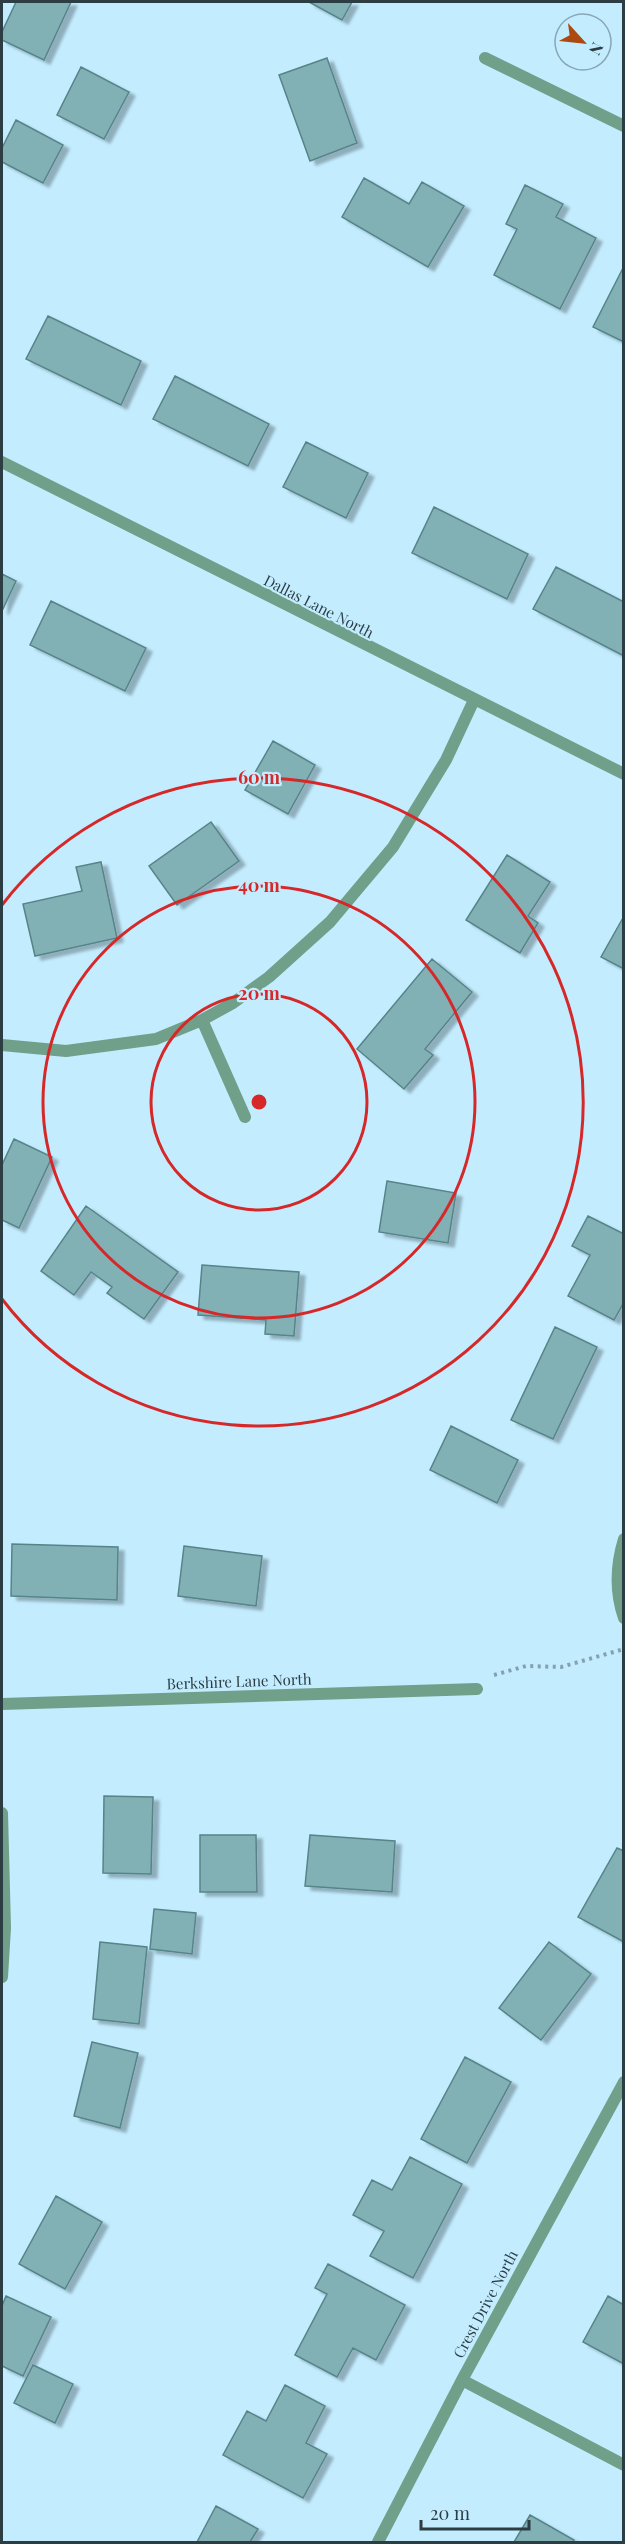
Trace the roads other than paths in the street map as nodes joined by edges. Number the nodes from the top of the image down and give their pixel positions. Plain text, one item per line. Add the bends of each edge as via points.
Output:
1 (485, 58) dead end
2 (624, 126) edge
3 (2, 462) edge
4 (474, 700) junction
5 (624, 774) edge
6 (202, 1020) junction
7 (2, 1045) edge
8 (245, 1117) dead end
9 (624, 1539) edge
10 (624, 1618) edge
11 (477, 1689) road end
12 (2, 1704) edge
13 (2, 1813) edge
14 (2, 1977) edge
15 (624, 2082) edge
16 (462, 2380) junction
17 (624, 2465) edge
18 (378, 2542) edge

1 - 2 street
3 - 4 street, Dallas Lane North
4 - 5 street, Dallas Lane North
4 - 6 street via 420,804 363,886 269,977
6 - 7 street via 156,1039 66,1052
6 - 8 street
9 - 10 street via 618,1559 617,1600
11 - 12 street, Berkshire Lane North
13 - 14 street
15 - 16 street, Crest Drive North
16 - 17 street
16 - 18 street, Crest Drive North

